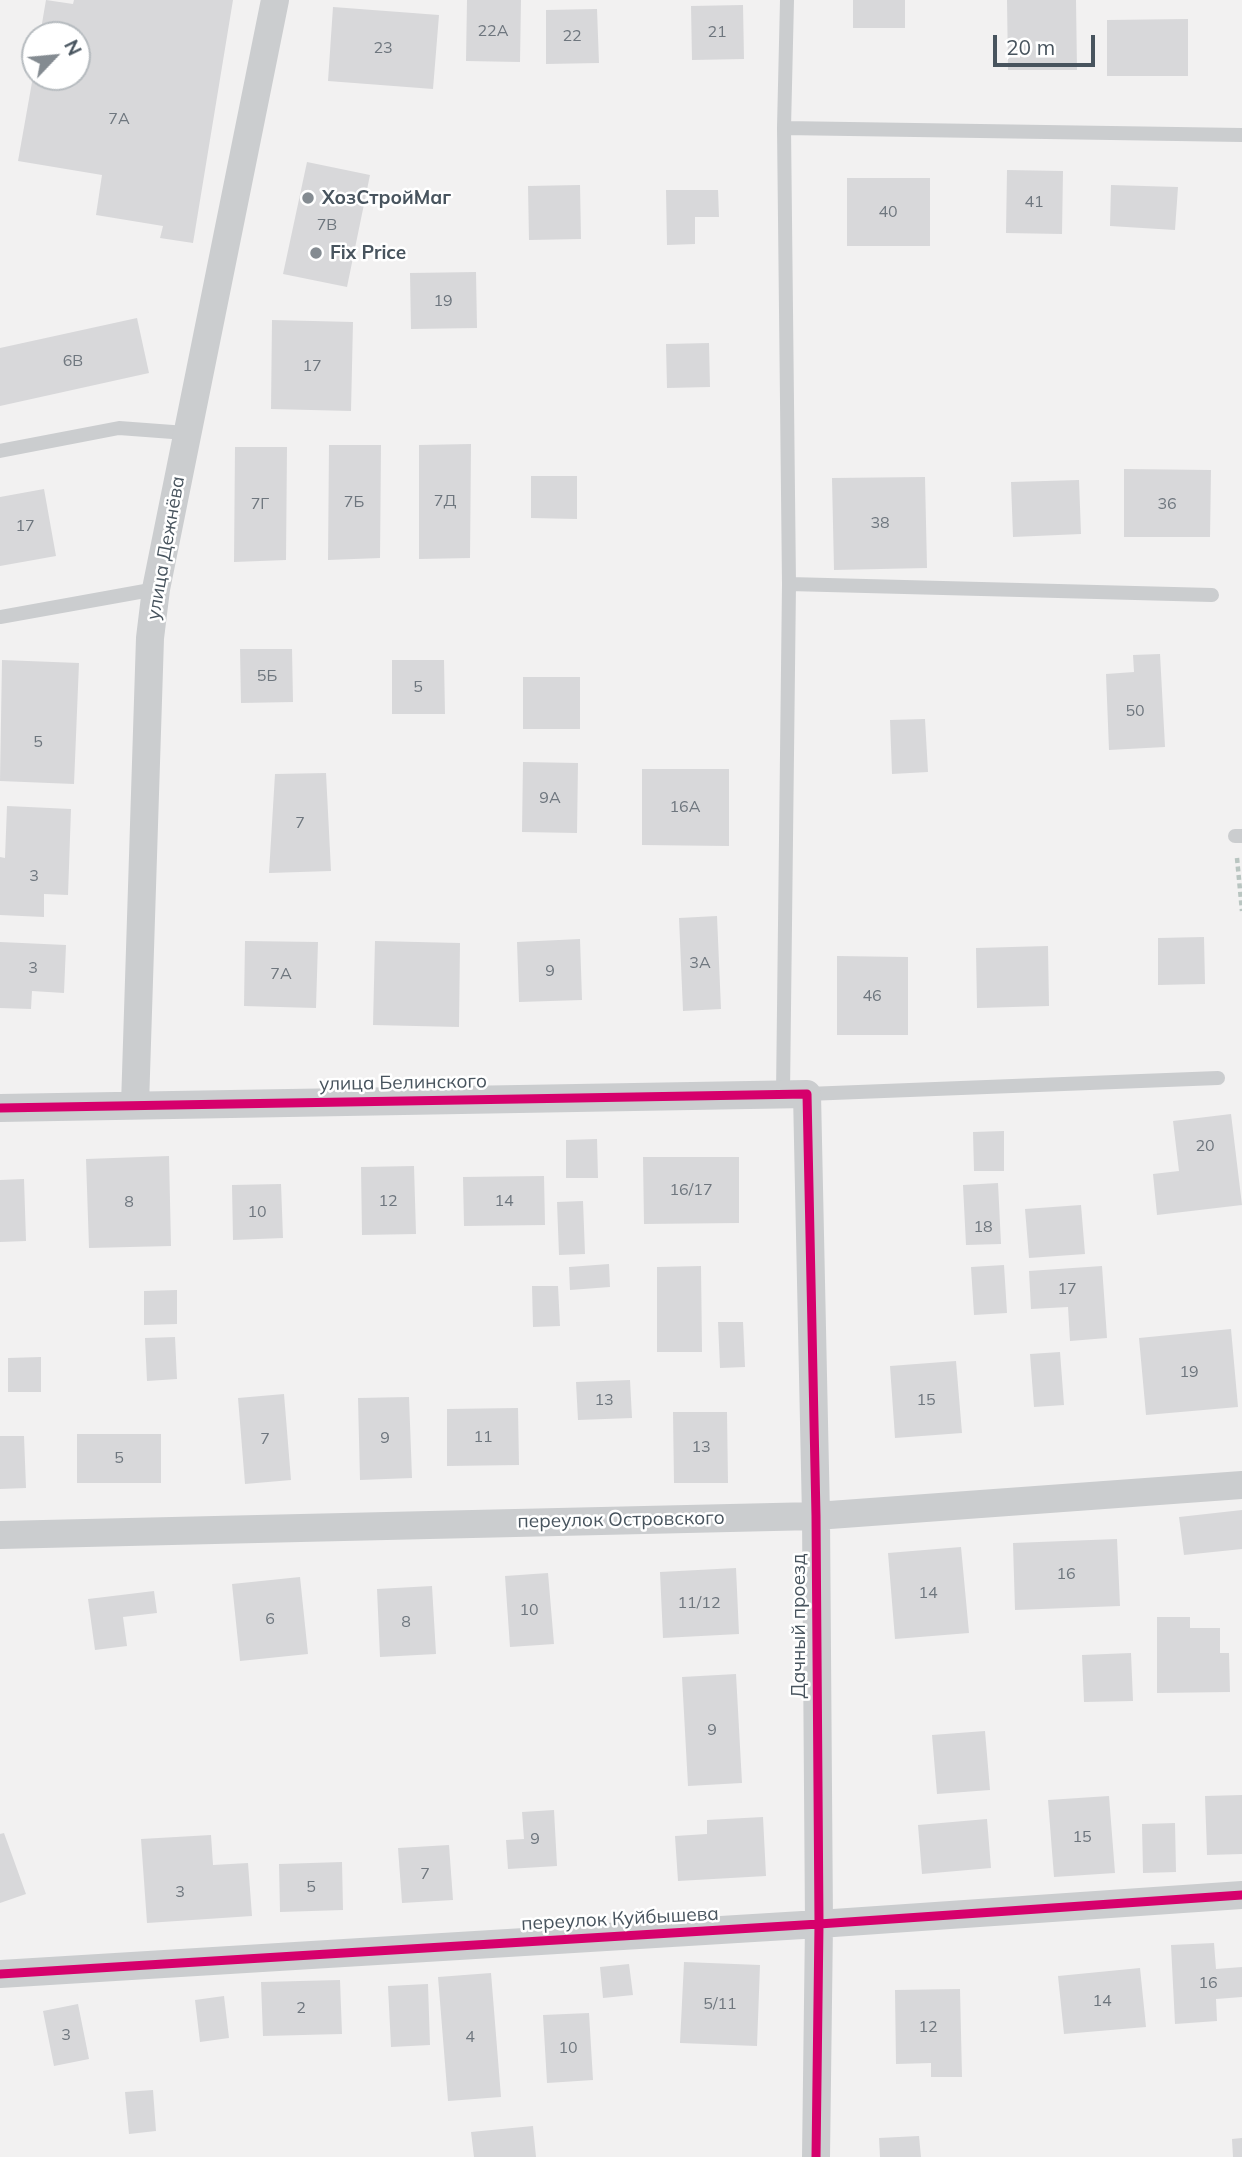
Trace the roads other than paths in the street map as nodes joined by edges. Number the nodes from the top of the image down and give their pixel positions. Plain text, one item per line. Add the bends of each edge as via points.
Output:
1 (275, 0) edge
2 (787, 0) edge
3 (784, 128) junction
4 (1242, 135) edge
5 (187, 433) junction
6 (0, 451) edge
7 (789, 584) junction
8 (156, 589) junction
9 (1212, 595) dead end
10 (0, 617) edge
11 (1218, 1078) dead end
12 (795, 1094) junction
13 (135, 1105) junction
14 (0, 1108) edge
15 (1242, 1485) edge
16 (816, 1516) junction
17 (0, 1535) edge
18 (1242, 1895) edge
19 (819, 1924) junction
20 (0, 1974) edge
21 (816, 2157) edge

1 - 5 street, улица Дежнёва
2 - 3 lane
3 - 4 lane
3 - 7 lane
5 - 6 lane via 119,428
5 - 8 street, улица Дежнёва
7 - 9 lane
7 - 12 lane
8 - 10 lane
8 - 13 street, улица Дежнёва via 150,638
11 - 12 lane
12 - 13 street, улица Белинского
12 - 16 street, Дачный проезд
13 - 14 street, улица Белинского
15 - 16 street, переулок Островского
16 - 17 street, переулок Островского
16 - 19 street, Дачный проезд
18 - 19 street, переулок Куйбышева
19 - 20 street, переулок Куйбышева
19 - 21 street, Дачный проезд

